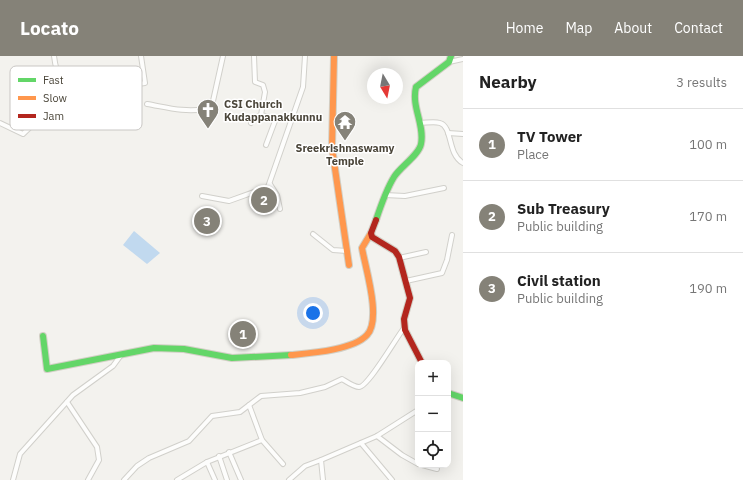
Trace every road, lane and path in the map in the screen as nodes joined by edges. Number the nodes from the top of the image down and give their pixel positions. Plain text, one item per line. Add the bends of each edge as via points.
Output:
1 (54, 56) edge
2 (141, 56) edge
3 (223, 56) edge
4 (254, 56) edge
5 (305, 56) edge
6 (334, 56) edge
7 (450, 59) edge
8 (463, 59) edge
9 (56, 66) edge
10 (142, 83) edge
11 (147, 104) dead end
12 (261, 115) junction
13 (251, 123) dead end
14 (420, 123) junction
15 (0, 124) edge
16 (10, 128) edge
17 (14, 130) edge
18 (27, 130) edge
19 (448, 133) junction
20 (463, 134) edge
21 (266, 145) dead end
22 (463, 163) edge
23 (270, 184) junction
24 (444, 188) dead end
25 (385, 195) junction
26 (202, 196) dead end
27 (280, 209) dead end
28 (371, 233) junction
29 (313, 234) dead end
30 (452, 235) dead end
31 (347, 251) junction
32 (426, 252) dead end
33 (399, 258) junction
34 (349, 265) dead end
35 (406, 281) junction
36 (404, 328) junction
37 (43, 336) dead end
38 (121, 355) junction
39 (420, 360) edge
40 (451, 394) edge
41 (463, 398) edge
42 (67, 402) junction
43 (249, 405) junction
44 (415, 412) edge
45 (377, 436) junction
46 (262, 440) junction
47 (361, 443) junction
48 (229, 452) junction
49 (219, 456) junction
50 (321, 460) junction
51 (207, 462) junction
52 (415, 463) edge
53 (283, 464) dead end
54 (433, 468) edge
55 (437, 469) dead end
56 (13, 480) edge
57 (88, 480) edge
58 (124, 480) edge
59 (177, 480) edge
60 (215, 480) edge
61 (227, 480) edge
62 (241, 480) edge
63 (289, 480) edge
64 (323, 480) edge
65 (392, 480) edge

1 - 9 street
2 - 10 street via 144,83
3 - 11 street via 213,100 209,106 204,109 188,110
4 - 12 street via 254,82 260,83 264,88
5 - 23 street via 303,86
6 - 31 street via 332,148
7 - 8 street
7 - 14 street via 416,87
12 - 13 street
12 - 21 street via 273,118 275,122
14 - 19 street via 440,123
14 - 25 street via 419,150 404,163
15 - 16 street
17 - 18 street via 23,134
19 - 20 street
19 - 22 street via 452,152
23 - 26 street via 265,189 235,200
23 - 27 street via 277,195
24 - 25 street via 405,196
25 - 28 street
28 - 33 street via 375,239 395,250
28 - 38 street via 362,248 373,315 370,330 360,341 344,347 272,358 233,358 181,348 153,348
29 - 31 street via 333,250
30 - 35 street via 442,273
31 - 34 street
32 - 33 street
33 - 35 street
35 - 36 street via 410,302 404,319
36 - 39 street
36 - 43 street via 370,380 361,387 342,379 300,393 261,396
37 - 38 street via 47,369
38 - 42 street via 113,366
40 - 41 street
42 - 56 street via 20,454
42 - 57 street via 97,447 99,460
43 - 46 street
43 - 58 street via 240,412 212,416 188,441 148,458
44 - 45 street
45 - 47 street
45 - 52 street
46 - 48 street
46 - 53 street
47 - 50 street
47 - 65 street
48 - 49 street
48 - 62 street
49 - 51 street
49 - 61 street
50 - 63 street via 305,466
50 - 64 street
51 - 59 street
51 - 60 street
54 - 55 street

